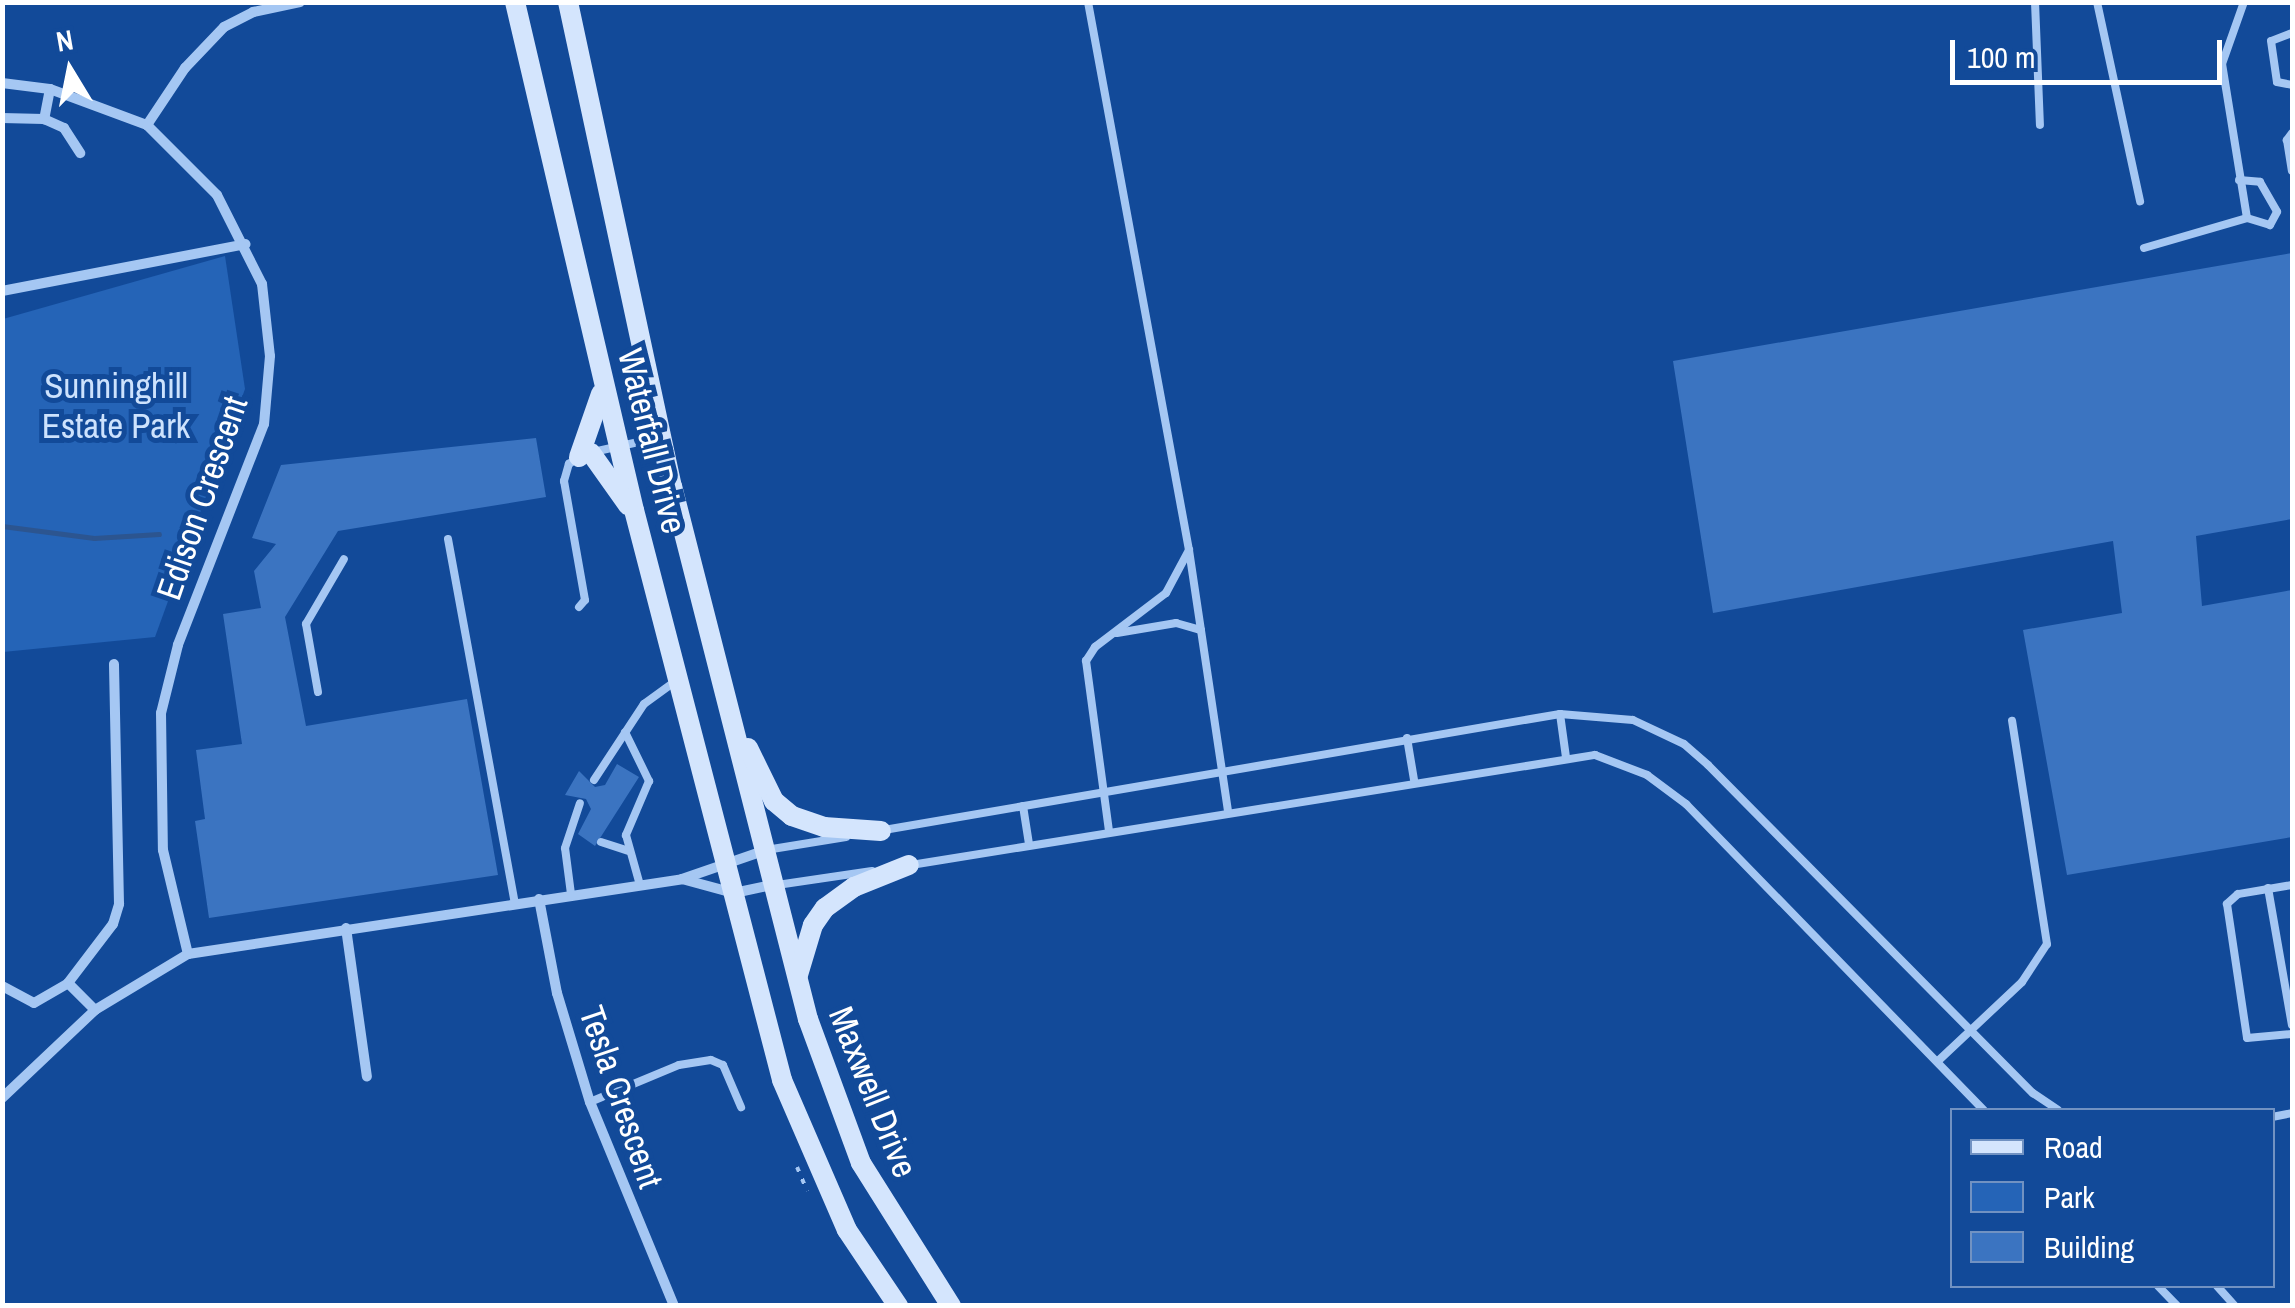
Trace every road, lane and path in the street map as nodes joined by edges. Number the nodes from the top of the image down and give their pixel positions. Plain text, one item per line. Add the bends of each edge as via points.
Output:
1 (300, 2) edge
2 (516, 2) edge
3 (568, 2) edge
4 (1088, 2) edge
5 (2035, 2) edge
6 (2098, 2) edge
7 (2244, 2) edge
8 (2292, 32) edge
9 (2, 83) edge
10 (2292, 85) edge
11 (50, 89) junction
12 (2, 118) edge
13 (44, 118) junction
14 (2040, 125) dead end
15 (147, 126) junction
16 (2292, 133) edge
17 (80, 153) dead end
18 (2292, 171) edge
19 (2239, 180) junction
20 (2140, 200) dead end
21 (2247, 218) junction
22 (245, 244) junction
23 (2144, 248) dead end
24 (2, 291) edge
25 (602, 379) junction
26 (661, 437) junction
27 (620, 446) junction
28 (585, 455) junction
29 (634, 510) junction
30 (448, 539) dead end
31 (1189, 550) junction
32 (344, 559) dead end
33 (579, 607) dead end
34 (1201, 630) junction
35 (1113, 634) junction
36 (114, 664) dead end
37 (679, 681) junction
38 (318, 692) dead end
39 (728, 711) junction
40 (1560, 714) junction
41 (2012, 722) dead end
42 (625, 732) junction
43 (1407, 738) junction
44 (1566, 756) junction
45 (1221, 770) junction
46 (594, 780) dead end
47 (1414, 780) junction
48 (1103, 790) junction
49 (580, 803) dead end
50 (1023, 806) junction
51 (1228, 812) junction
52 (881, 830) junction
53 (1110, 831) junction
54 (601, 842) dead end
55 (1029, 843) junction
56 (628, 851) junction
57 (763, 851) junction
58 (726, 859) junction
59 (908, 865) junction
60 (682, 879) junction
61 (640, 885) junction
62 (2292, 885) edge
63 (772, 886) junction
64 (2268, 888) junction
65 (570, 894) junction
66 (734, 894) junction
67 (539, 900) junction
68 (514, 903) junction
69 (346, 928) junction
70 (188, 954) junction
71 (797, 981) junction
72 (68, 983) junction
73 (2, 986) edge
74 (95, 1010) junction
75 (2292, 1025) edge
76 (1971, 1030) junction
77 (2292, 1034) edge
78 (1938, 1061) junction
79 (367, 1077) dead end
80 (2, 1098) edge
81 (590, 1102) junction
82 (742, 1107) dead end
83 (1982, 1108) edge
84 (2056, 1108) edge
85 (674, 1306) edge
86 (898, 1306) edge
87 (952, 1306) edge

1 - 15 street via 224,26 185,68
2 - 25 main road, Waterfall Drive
3 - 26 main road, Waterfall Drive
4 - 31 lane
5 - 14 lane
6 - 20 lane
7 - 19 lane via 2222,64
8 - 10 lane via 2271,42 2276,82
9 - 11 street, Edison Crescent
11 - 13 street
11 - 15 street, Edison Crescent
12 - 13 street
13 - 17 street via 64,128
15 - 22 street, Edison Crescent via 217,195
16 - 18 lane
19 - 21 lane
19 - 21 lane via 2260,182 2277,212 2270,225
21 - 23 lane
22 - 24 street
22 - 70 street, Edison Crescent via 267,317 264,424 178,645 161,713 163,850
25 - 27 main road, Waterfall Drive
25 - 28 main road
26 - 27 lane
26 - 39 main road, Waterfall Drive
27 - 28 lane
27 - 29 main road, Waterfall Drive
28 - 29 main road
28 - 33 lane via 569,464 564,481 584,600
29 - 37 main road, Waterfall Drive
30 - 68 lane
31 - 34 lane
31 - 35 lane via 1166,593
32 - 38 lane via 306,624
34 - 35 lane via 1176,623
34 - 45 lane
35 - 48 lane via 1086,661
36 - 72 street via 119,904 113,924
37 - 42 lane via 660,688
37 - 58 main road, Waterfall Drive
39 - 52 main road via 782,809 824,826
39 - 57 main road, Waterfall Drive
40 - 43 lane
40 - 44 lane
40 - 76 lane via 1634,720 1684,744
41 - 76 lane via 2048,944 2038,965
42 - 46 lane
42 - 56 lane via 649,781 628,826
43 - 45 lane
43 - 47 lane
44 - 47 lane
44 - 78 lane via 1626,764 1662,784
45 - 48 lane
45 - 51 lane
47 - 51 lane
48 - 50 lane
48 - 53 lane
49 - 65 lane
50 - 52 lane
50 - 55 lane
51 - 53 lane
52 - 57 lane
53 - 55 lane
54 - 56 lane
55 - 59 lane
56 - 61 lane
57 - 58 street
57 - 63 main road, Waterfall Drive
58 - 60 street
58 - 66 main road, Waterfall Drive
59 - 63 lane
59 - 71 main road via 854,887 825,908 806,942
60 - 61 street
60 - 66 street
61 - 65 street
62 - 64 lane
63 - 66 street
63 - 71 main road, Maxwell Drive
64 - 75 lane
64 - 77 lane via 2232,896 2226,904 2244,1032 2254,1041
65 - 67 street
66 - 86 main road via 782,1080 812,1160 847,1230
67 - 68 street
67 - 81 street, Tesla Crescent via 557,993
68 - 69 street
69 - 70 street
69 - 79 street
70 - 74 street
71 - 87 main road, Maxwell Drive via 860,1163
72 - 73 street via 34,1003
72 - 74 street
74 - 80 street
76 - 78 lane
76 - 84 lane
78 - 83 lane
81 - 82 lane via 679,1065 711,1060 723,1065
81 - 85 street, Tesla Crescent

